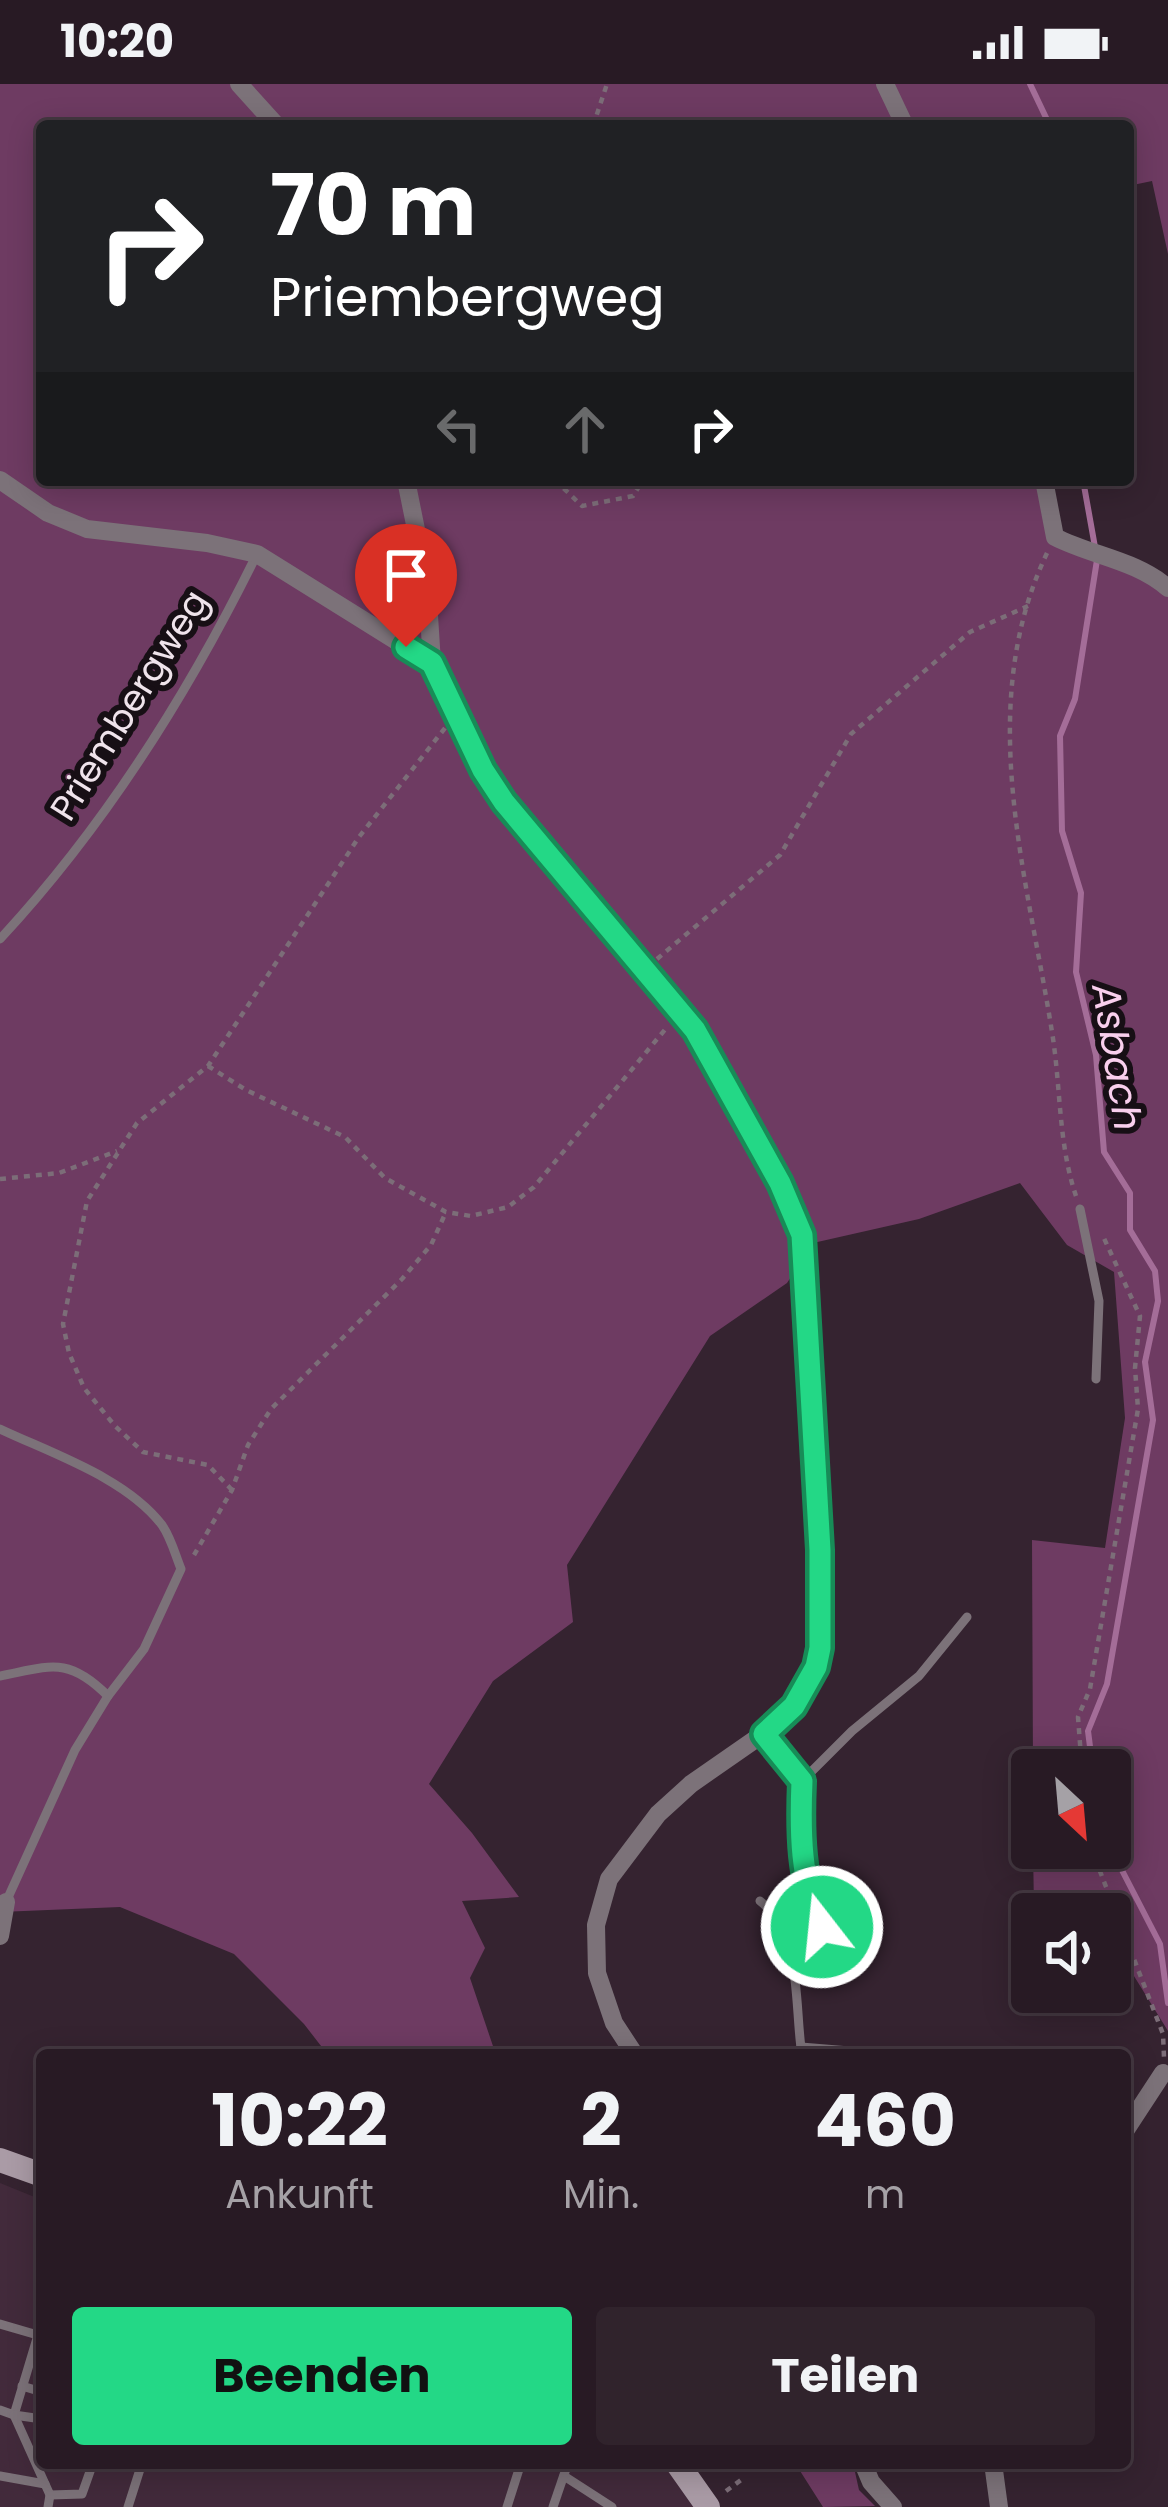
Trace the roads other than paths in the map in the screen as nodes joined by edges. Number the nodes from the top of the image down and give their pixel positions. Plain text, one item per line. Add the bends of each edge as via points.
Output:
1 (239, 84) edge
2 (885, 84) edge
3 (272, 120) edge
4 (902, 120) edge
5 (0, 480) edge
6 (407, 486) edge
7 (1045, 486) edge
8 (257, 554) junction
9 (1168, 588) edge
10 (432, 663) junction
11 (0, 939) edge
12 (1080, 1209) road end
13 (1096, 1378) dead end
14 (0, 1430) edge
15 (967, 1617) dead end
16 (0, 1676) edge
17 (108, 1696) junction
18 (764, 1734) junction
19 (802, 1781) junction
20 (5, 1893) edge
21 (760, 1901) dead end
22 (822, 1927) dead end
23 (0, 1936) edge
24 (631, 2049) edge
25 (801, 2049) edge
26 (1163, 2073) road end
27 (1131, 2122) edge
28 (0, 2160) edge
29 (36, 2173) edge
30 (0, 2324) edge
31 (36, 2335) edge
32 (36, 2347) edge
33 (22, 2386) junction
34 (36, 2390) edge
35 (0, 2410) edge
36 (14, 2415) junction
37 (36, 2418) edge
38 (36, 2467) edge
39 (91, 2469) edge
40 (140, 2469) edge
41 (519, 2469) edge
42 (566, 2469) edge
43 (681, 2469) edge
44 (866, 2469) edge
45 (994, 2469) edge
46 (0, 2476) edge
47 (564, 2476) junction
48 (48, 2495) edge
49 (128, 2507) edge
50 (507, 2507) edge
51 (553, 2507) edge
52 (612, 2507) edge
53 (709, 2507) edge
54 (893, 2507) edge
55 (1000, 2507) edge

1 - 3 street
2 - 4 street
5 - 8 street, Priembergweg via 87,529
6 - 10 street via 427,584
7 - 9 street via 1055,537
8 - 10 street, Priembergweg
8 - 11 lane, Priembergweg via 138,765
10 - 18 street via 493,788 681,1012 802,1235 820,1648 794,1706
12 - 13 lane via 1100,1301
14 - 17 lane via 112,1484 145,1506 170,1538 181,1569 144,1649
15 - 19 lane via 920,1676
16 - 17 lane via 66,1666
17 - 20 lane
18 - 19 lane
18 - 24 street via 658,1814 609,1879 596,1924 597,1973
19 - 22 lane via 803,1849
20 - 23 street
21 - 25 lane via 788,1943
26 - 27 street
28 - 29 street
30 - 31 lane
32 - 33 lane
33 - 34 lane
33 - 36 lane
35 - 36 lane
36 - 37 lane
36 - 38 lane
39 - 48 lane via 82,2494
40 - 49 lane
41 - 50 lane
42 - 47 lane
43 - 53 street
44 - 54 street
45 - 55 street
46 - 48 lane
47 - 51 lane
47 - 52 lane

